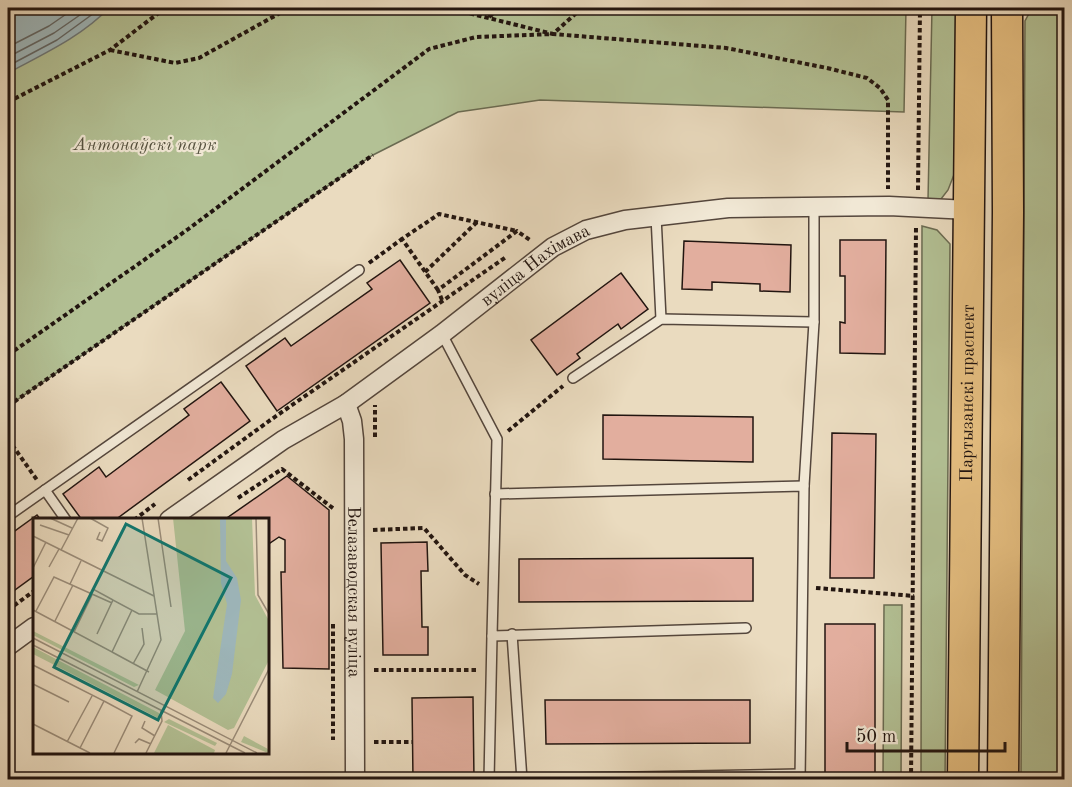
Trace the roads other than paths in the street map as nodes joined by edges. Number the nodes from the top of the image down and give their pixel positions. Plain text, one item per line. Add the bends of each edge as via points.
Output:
1 (971, 8) edge
2 (1008, 9) edge
3 (814, 206) junction
4 (969, 210) junction
5 (1008, 212) junction
6 (656, 216) junction
7 (359, 270) dead end
8 (661, 319) junction
9 (814, 322) junction
10 (442, 334) junction
11 (573, 378) road end
12 (346, 404) junction
13 (804, 486) junction
14 (45, 490) junction
15 (495, 494) junction
16 (8, 516) edge
17 (65, 518) edge
18 (172, 518) edge
19 (33, 628) edge
20 (746, 628) dead end
21 (512, 634) junction
22 (492, 636) junction
23 (8, 646) edge
24 (800, 777) edge
25 (522, 779) edge
26 (355, 780) edge
27 (489, 780) edge
28 (963, 780) edge
29 (1003, 780) edge

1 - 4 main road, Партызанскі праспект
2 - 5 main road
3 - 4 street, вуліца Нахімава
3 - 6 street, вуліца Нахімава via 728,208
3 - 9 lane
4 - 5 main road
4 - 28 main road, Партызанскі праспект
5 - 29 main road
6 - 8 lane
6 - 10 street, вуліца Нахімава via 625,219 586,230 552,247
7 - 14 lane
8 - 9 lane
8 - 11 lane
9 - 13 lane
10 - 12 street, вуліца Нахімава
10 - 15 lane via 497,439
12 - 18 street, вуліца Нахімава via 283,440
12 - 26 street, Велазаводская вуліца via 354,439
13 - 15 lane
13 - 24 lane
14 - 16 lane
14 - 17 lane
15 - 22 lane
19 - 23 street
20 - 21 lane
21 - 22 lane
21 - 25 lane
22 - 27 lane
24 - 25 lane

